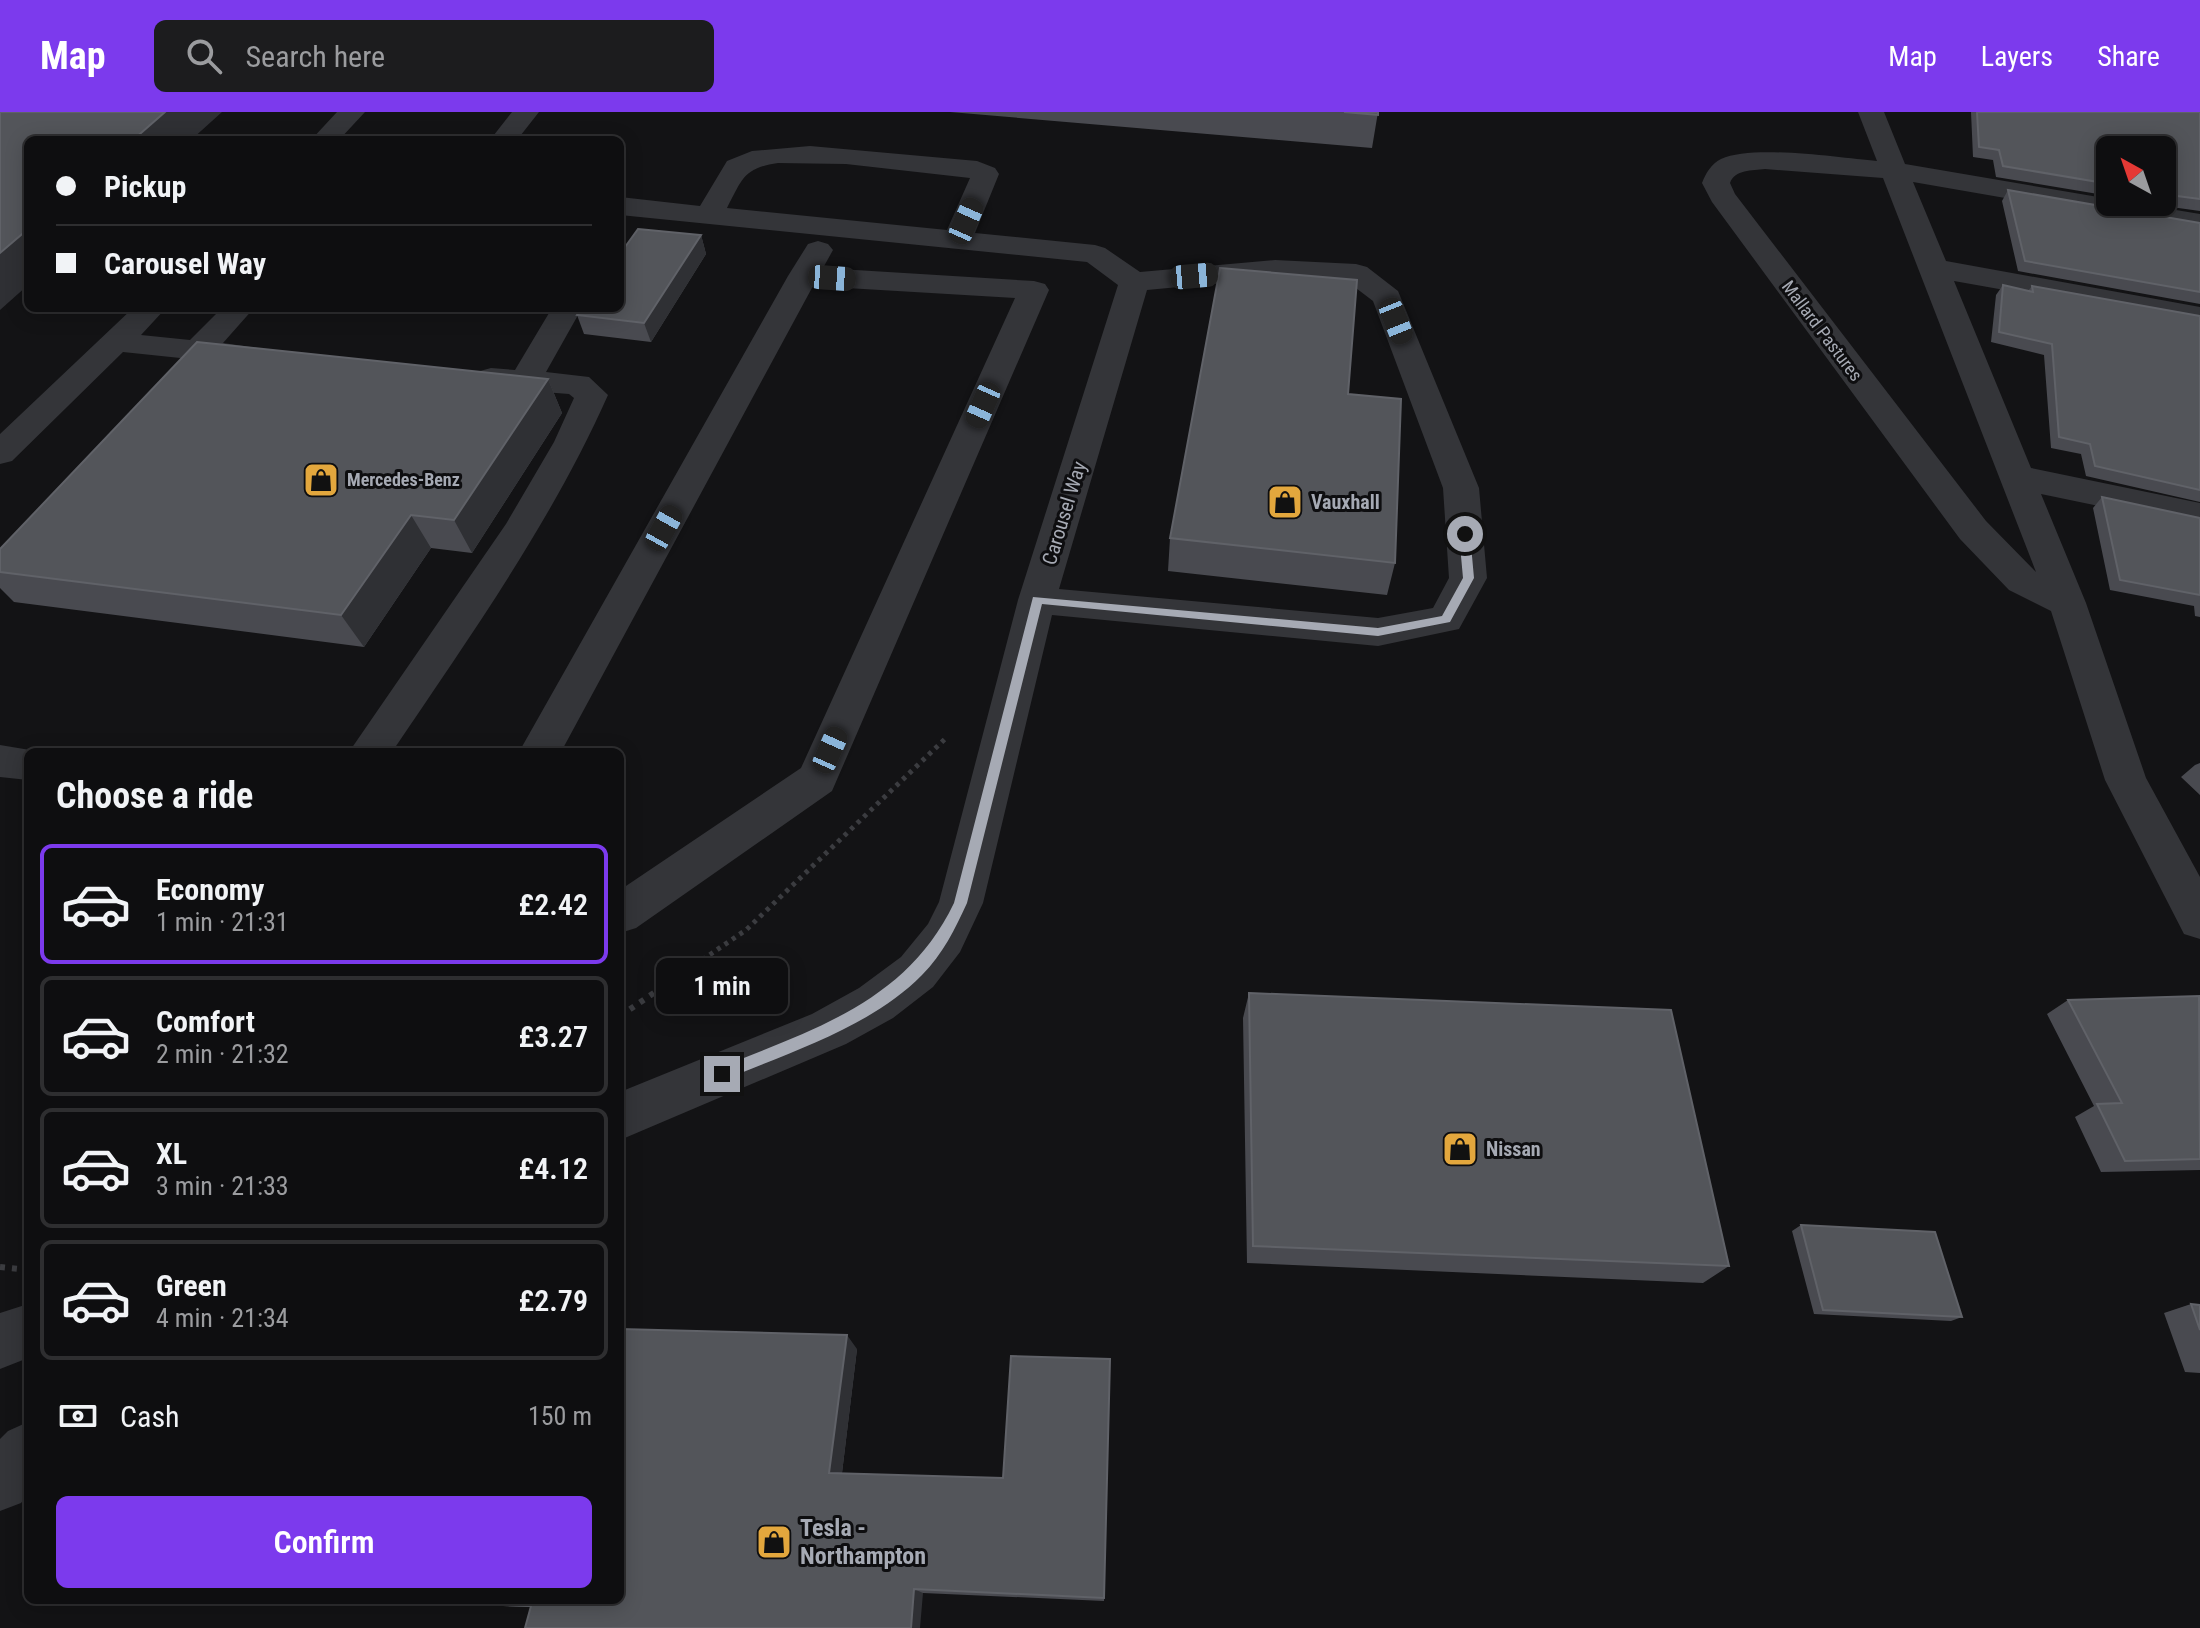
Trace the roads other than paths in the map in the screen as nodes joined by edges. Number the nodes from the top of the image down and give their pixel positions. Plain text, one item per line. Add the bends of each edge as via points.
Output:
1 (352, 112) edge
2 (526, 112) edge
3 (1871, 112) edge
4 (328, 136) edge
5 (506, 136) edge
6 (1894, 170) junction
7 (624, 206) edge
8 (709, 215) junction
9 (2200, 223) edge
10 (830, 227) junction
11 (958, 240) junction
12 (1932, 268) junction
13 (803, 276) junction
14 (1134, 282) junction
15 (147, 312) edge
16 (235, 312) edge
17 (565, 312) edge
18 (2200, 316) edge
19 (116, 342) junction
20 (197, 351) junction
21 (274, 358) edge
22 (462, 375) edge
23 (524, 381) junction
24 (0, 453) edge
25 (2016, 477) junction
26 (2200, 515) edge
27 (1037, 600) junction
28 (2067, 603) junction
29 (373, 748) edge
30 (542, 748) edge
31 (0, 761) edge
32 (24, 764) edge
33 (624, 911) edge
34 (2200, 920) edge
35 (624, 1114) edge
36 (24, 1332) edge
37 (0, 1341) edge
38 (24, 1455) edge
39 (0, 1482) edge

1 - 4 street
2 - 5 street
3 - 6 street
6 - 9 street, Mallard Pastures
6 - 12 street
6 - 28 street, Mallard Pastures via 1765,161 1731,165 1716,183 1973,530 2022,581
7 - 8 street
8 - 10 street
8 - 11 street via 737,166 760,156 802,152 967,167 985,174
10 - 11 street
10 - 13 street
11 - 14 street via 1095,254
12 - 18 street
12 - 25 street
13 - 30 street
13 - 33 street via 1034,290 817,779
14 - 27 street, Carousel Way
14 - 27 street via 1275,269 1356,273 1387,297 1461,488 1468,578 1446,619 1378,632
15 - 19 street
16 - 20 street
17 - 23 street
19 - 20 street
19 - 24 street
20 - 21 street
22 - 23 street
23 - 29 street via 577,384 592,395 530,515
25 - 26 street
25 - 28 street
27 - 35 street, Carousel Way via 961,903 944,938 917,972 829,1029
28 - 34 street via 2126,780
31 - 32 street
36 - 37 street
38 - 39 street

